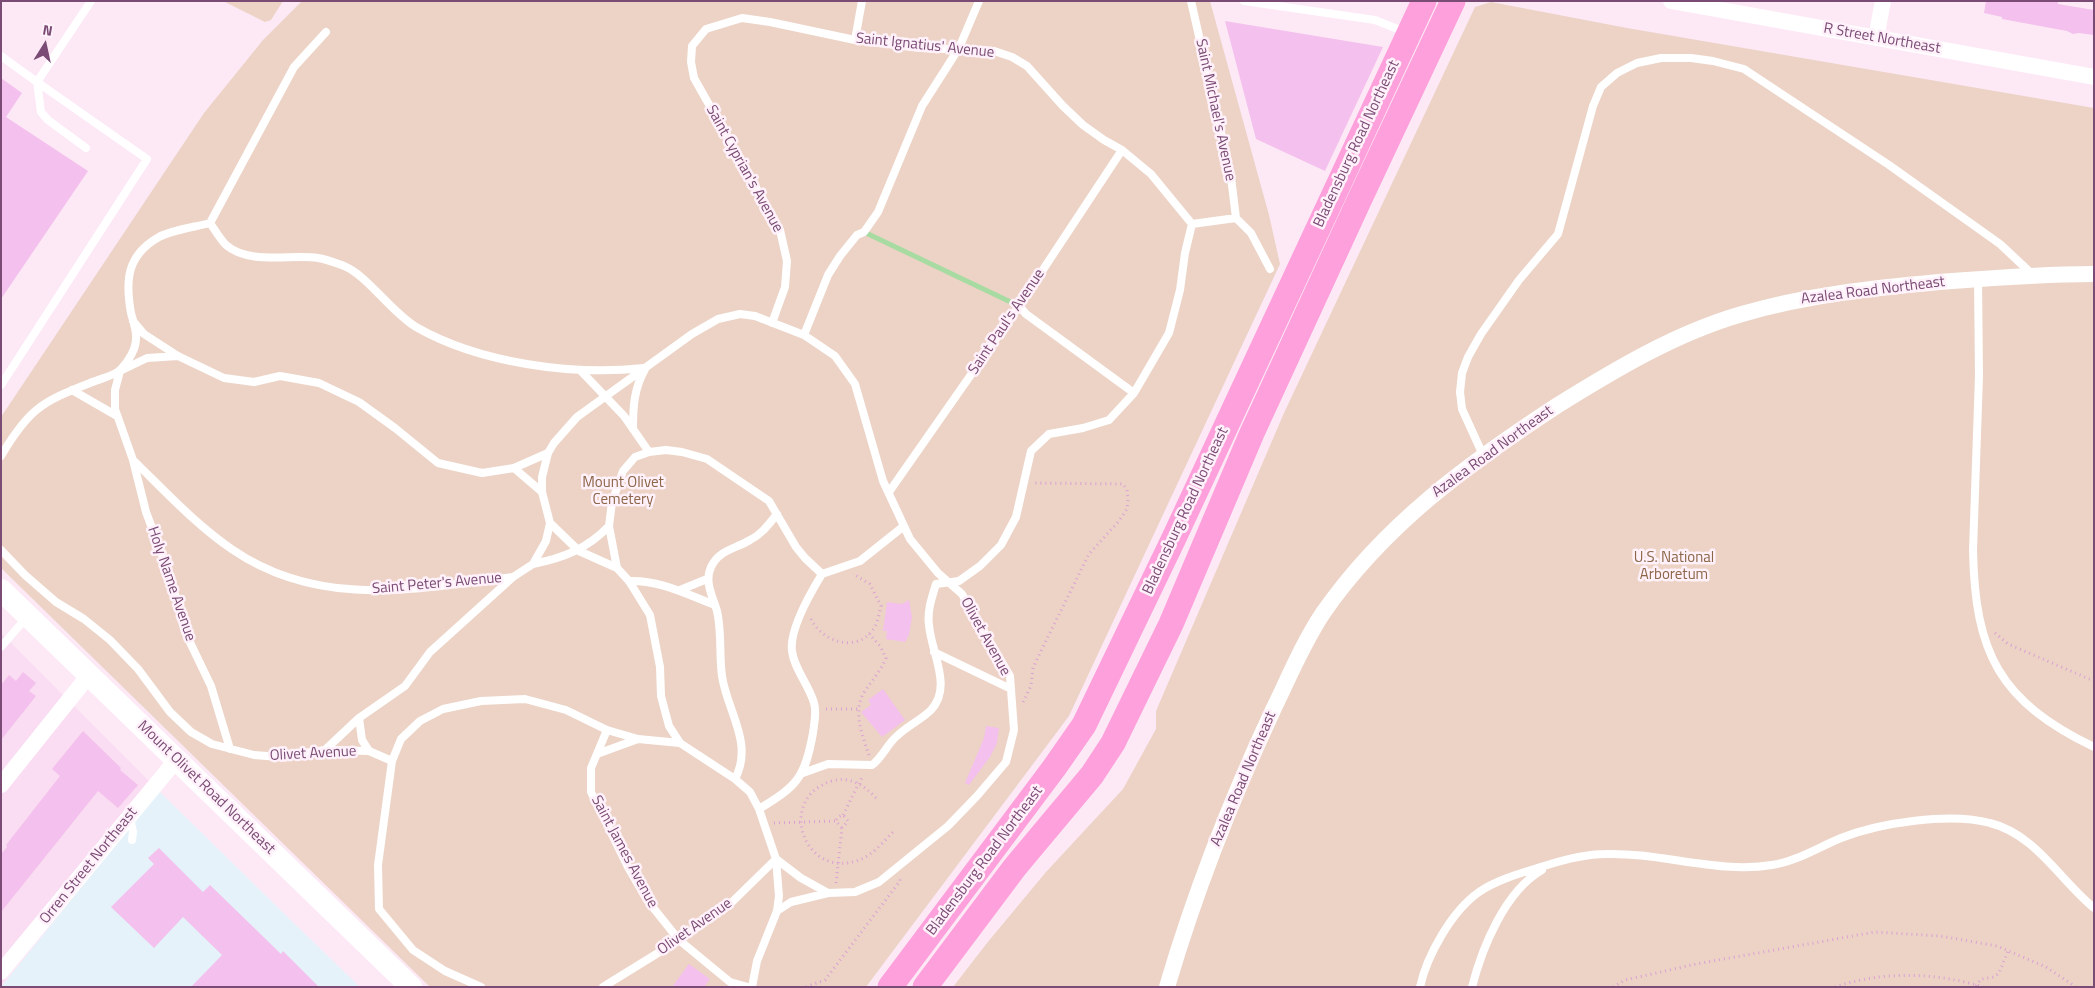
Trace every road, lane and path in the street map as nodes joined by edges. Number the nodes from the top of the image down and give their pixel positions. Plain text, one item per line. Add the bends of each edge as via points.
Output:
1 (91, 1) edge
2 (862, 1) edge
3 (979, 1) edge
4 (1191, 1) edge
5 (1244, 1) edge
6 (1424, 1) edge
7 (1453, 1) edge
8 (1671, 1) edge
9 (1883, 1) edge
10 (326, 32) dead end
11 (1408, 34) junction
12 (1876, 38) junction
13 (855, 40) junction
14 (692, 46) joint
15 (959, 48) junction
16 (1, 56) edge
17 (2094, 77) edge
18 (37, 82) junction
19 (86, 148) dead end
20 (1122, 150) junction
21 (1334, 193) junction
22 (1358, 203) junction
23 (1236, 218) junction
24 (210, 223) junction
25 (1192, 224) junction
26 (1270, 269) dead end
27 (2094, 274) edge
28 (2034, 275) junction
29 (1978, 279) junction
30 (1019, 306) junction
31 (133, 321) junction
32 (772, 323) junction
33 (804, 336) junction
34 (178, 356) junction
35 (646, 368) junction
36 (580, 370) junction
37 (120, 371) junction
38 (1, 385) edge
39 (72, 390) junction
40 (1134, 393) junction
41 (606, 396) junction
42 (117, 416) junction
43 (633, 429) junction
44 (649, 452) junction
45 (548, 453) junction
46 (1483, 455) junction
47 (1, 456) edge
48 (133, 460) junction
49 (514, 468) junction
50 (1025, 483) junction
51 (542, 492) junction
52 (889, 492) junction
53 (777, 514) junction
54 (550, 523) junction
55 (609, 526) junction
56 (904, 526) junction
57 (1, 550) edge
58 (579, 551) junction
59 (533, 564) junction
60 (617, 568) junction
61 (838, 568) junction
62 (822, 574) junction
63 (513, 577) junction
64 (707, 579) junction
65 (629, 581) junction
66 (948, 582) junction
67 (1, 590) edge
68 (680, 590) junction
69 (715, 605) junction
70 (805, 607) junction
71 (1978, 614) junction
72 (28, 615) junction
73 (869, 634) junction
74 (1, 647) edge
75 (934, 652) junction
76 (89, 675) junction
77 (2094, 681) edge
78 (1011, 689) junction
79 (858, 709) junction
80 (815, 710) junction
81 (359, 718) junction
82 (1014, 721) junction
83 (607, 730) junction
84 (638, 739) junction
85 (680, 743) junction
86 (2094, 747) edge
87 (230, 749) junction
88 (325, 750) junction
89 (369, 752) junction
90 (597, 754) junction
91 (177, 759) junction
92 (392, 760) junction
93 (870, 765) junction
94 (803, 773) junction
95 (735, 779) junction
96 (858, 784) junction
97 (1, 785) edge
98 (876, 798) dead end
99 (759, 809) junction
100 (843, 814) junction
101 (130, 816) junction
102 (836, 821) junction
103 (764, 823) junction
104 (800, 823) junction
105 (842, 828) junction
106 (894, 831) dead end
107 (132, 840) dead end
108 (776, 858) junction
109 (1555, 863) junction
110 (840, 864) junction
111 (900, 866) junction
112 (831, 893) junction
113 (2094, 908) edge
114 (777, 911) junction
115 (679, 940) junction
116 (2008, 951) junction
117 (1, 972) edge
118 (1976, 986) edge
119 (411, 987) edge
120 (481, 987) edge
121 (603, 987) edge
122 (748, 987) edge
123 (752, 987) edge
124 (806, 987) edge
125 (890, 987) edge
126 (925, 987) edge
127 (1167, 987) edge
128 (1420, 987) edge
129 (1472, 987) edge
130 (1614, 987) edge
131 (1835, 987) edge
132 (1983, 987) edge
133 (2076, 987) edge

1 - 18 lane
2 - 13 lane
3 - 15 lane
4 - 23 lane, Saint Michael's Avenue via 1231,177
5 - 11 lane via 1375,20
6 - 11 main road, Bladensburg Road Northeast
7 - 22 main road, Bladensburg Road Northeast
8 - 12 street, R Street Northeast
9 - 12 street
10 - 24 lane via 294,67
11 - 21 main road, Bladensburg Road Northeast
12 - 17 street, R Street Northeast
13 - 14 lane, Saint Ignatius' Avenue via 742,18 706,29
13 - 15 lane, Saint Ignatius' Avenue via 920,48
14 - 32 lane, Saint Cyprian's Avenue via 694,78 780,230 787,261 786,278
15 - 20 lane, Saint Ignatius' Avenue via 994,51 1027,66 1083,125
15 - 33 lane via 922,106 878,212 828,275
16 - 18 lane
18 - 19 lane via 41,112
18 - 38 lane via 147,159
20 - 25 lane, Saint Ignatius' Avenue via 1151,174
20 - 30 lane, Saint Paul's Avenue
21 - 22 main road
21 - 125 main road, Bladensburg Road Northeast via 1084,725
22 - 126 main road, Bladensburg Road Northeast via 1252,433 1171,624 1114,743 1092,775 1014,867
23 - 25 lane
23 - 26 lane via 1251,233
24 - 31 lane via 160,236 133,260 128,294
24 - 36 lane via 226,245 246,254 280,259 319,258 346,266 415,326 459,346 513,362
25 - 40 lane via 1169,333
27 - 28 street, Azalea Road Northeast
28 - 29 street, Azalea Road Northeast
28 - 46 lane via 2000,244 1889,165 1744,69 1691,58 1661,58 1637,63 1617,73 1601,87 1558,234 1480,334 1468,357 1462,374 1462,409
29 - 46 street, Azalea Road Northeast via 1832,294 1759,309 1714,323 1622,367
29 - 71 lane via 1979,376 1973,550
30 - 40 lane
30 - 52 lane, Saint Paul's Avenue
31 - 34 lane via 144,334
31 - 37 lane via 136,339 132,353
32 - 33 lane, Olivet Avenue
32 - 35 lane, Olivet Avenue via 740,314 718,319
33 - 52 lane, Olivet Avenue via 835,356 855,384
34 - 37 lane via 147,358
34 - 49 lane via 224,378 254,382 280,376 319,383 359,402 438,462 482,474
35 - 36 lane
35 - 41 lane, Olivet Avenue
35 - 43 lane via 633,400
36 - 41 lane
37 - 39 lane
37 - 42 lane, Holy Name Avenue via 115,390
39 - 42 lane
39 - 47 lane via 40,406 23,422
40 - 50 lane via 1109,420 1049,434 1031,451
41 - 43 lane
41 - 45 lane, Olivet Avenue via 576,417
42 - 48 lane, Holy Name Avenue
43 - 44 lane
44 - 53 lane via 666,450 707,458 769,501
44 - 55 lane via 635,457 623,471 612,502
45 - 49 lane
45 - 51 lane
46 - 127 street, Azalea Road Northeast via 1387,536 1347,581 1318,621 1241,783 1206,870
48 - 63 lane, Saint Peter's Avenue via 232,549 259,566 291,579 331,589 385,591
48 - 87 lane, Holy Name Avenue via 146,512 170,576 185,632 211,686
49 - 51 lane
50 - 66 lane via 1016,517 1001,545 959,581
50 - 82 path via 1123,484 1128,500 1127,509 1119,521 1090,554 1038,657 1031,686
51 - 54 lane
52 - 56 lane, Olivet Avenue
53 - 62 lane via 805,558
53 - 64 lane via 750,540 716,557
54 - 58 lane
54 - 59 lane via 546,541
55 - 58 lane
55 - 60 lane
56 - 61 lane via 860,561
56 - 66 lane, Olivet Avenue via 910,539
57 - 87 lane, Olivet Avenue via 56,602 110,640 170,712 191,732 212,744
58 - 59 lane
58 - 60 lane
59 - 63 lane
60 - 65 lane
61 - 62 lane
61 - 73 path via 870,584 874,590 881,606
62 - 70 lane
63 - 81 lane via 430,652 405,686
64 - 68 lane
64 - 69 lane
65 - 68 lane via 643,580
65 - 85 lane via 650,615 660,667 661,696 669,726
66 - 75 lane via 936,584 930,607 928,624
66 - 78 lane, Olivet Avenue via 962,594 992,644 1010,676
67 - 72 main road, Mount Olivet Road Northeast
68 - 69 lane
69 - 95 lane via 723,680 742,744 739,772
70 - 73 path via 814,626 830,640 852,642
70 - 80 lane via 794,633 792,651
71 - 77 path via 2008,644
71 - 86 lane via 1995,663 2017,696 2051,724
72 - 74 lane
72 - 76 main road, Mount Olivet Road Northeast
73 - 79 path via 886,658 864,692
75 - 78 lane
75 - 93 lane via 941,678 938,697 931,710 888,743 878,761
76 - 91 main road, Mount Olivet Road Northeast
76 - 97 street
78 - 82 lane, Olivet Avenue
79 - 80 path
79 - 93 path
80 - 94 lane
81 - 88 lane
81 - 89 lane via 362,740
82 - 111 lane, Olivet Avenue via 1006,762 948,826
83 - 84 lane
83 - 90 lane, Saint James Avenue
83 - 92 lane via 566,710 525,700 481,701 443,709 420,721 402,739
84 - 85 lane
84 - 90 lane
85 - 95 lane
87 - 88 lane, Olivet Avenue via 279,757
88 - 89 lane, Olivet Avenue
89 - 92 lane, Olivet Avenue
90 - 115 lane, Saint James Avenue via 591,768 590,792 646,900
91 - 101 street, Orren Street Northeast
91 - 119 main road, Mount Olivet Road Northeast
92 - 120 lane via 378,865 380,909 413,950 445,971
93 - 94 lane via 828,764
93 - 96 path
94 - 99 lane via 787,793
95 - 99 lane via 750,792
96 - 98 path via 866,787
96 - 100 path
96 - 104 path via 845,780 825,784 807,800
99 - 103 lane
100 - 102 path
100 - 105 path via 848,821
101 - 107 lane
101 - 117 street, Orren Street Northeast
102 - 104 path
102 - 105 path
103 - 104 path
103 - 108 lane
104 - 110 path via 810,848
105 - 110 path
106 - 110 path via 870,854 860,860
108 - 112 lane via 801,878
108 - 114 lane
108 - 115 lane, Olivet Avenue via 728,906
109 - 113 lane via 1605,854 1662,857 1735,867 1762,866 1803,856 1872,828 1928,820 1967,819 1996,824 2022,837
109 - 128 lane via 1508,877 1471,898 1444,931
109 - 129 lane via 1532,876 1493,927
110 - 112 path
111 - 112 lane, Olivet Avenue via 879,882 855,892
111 - 124 path via 900,882 841,960 825,980
112 - 114 lane, Olivet Avenue via 791,902
114 - 123 lane via 757,961
115 - 121 lane, Olivet Avenue
115 - 122 lane, Saint James Avenue via 730,982
116 - 118 path via 1999,973 1981,979
116 - 130 path via 1997,946 1940,936 1875,932 1696,964 1625,980
116 - 133 path via 2046,967
118 - 131 path via 1925,975 1858,979
118 - 132 path

